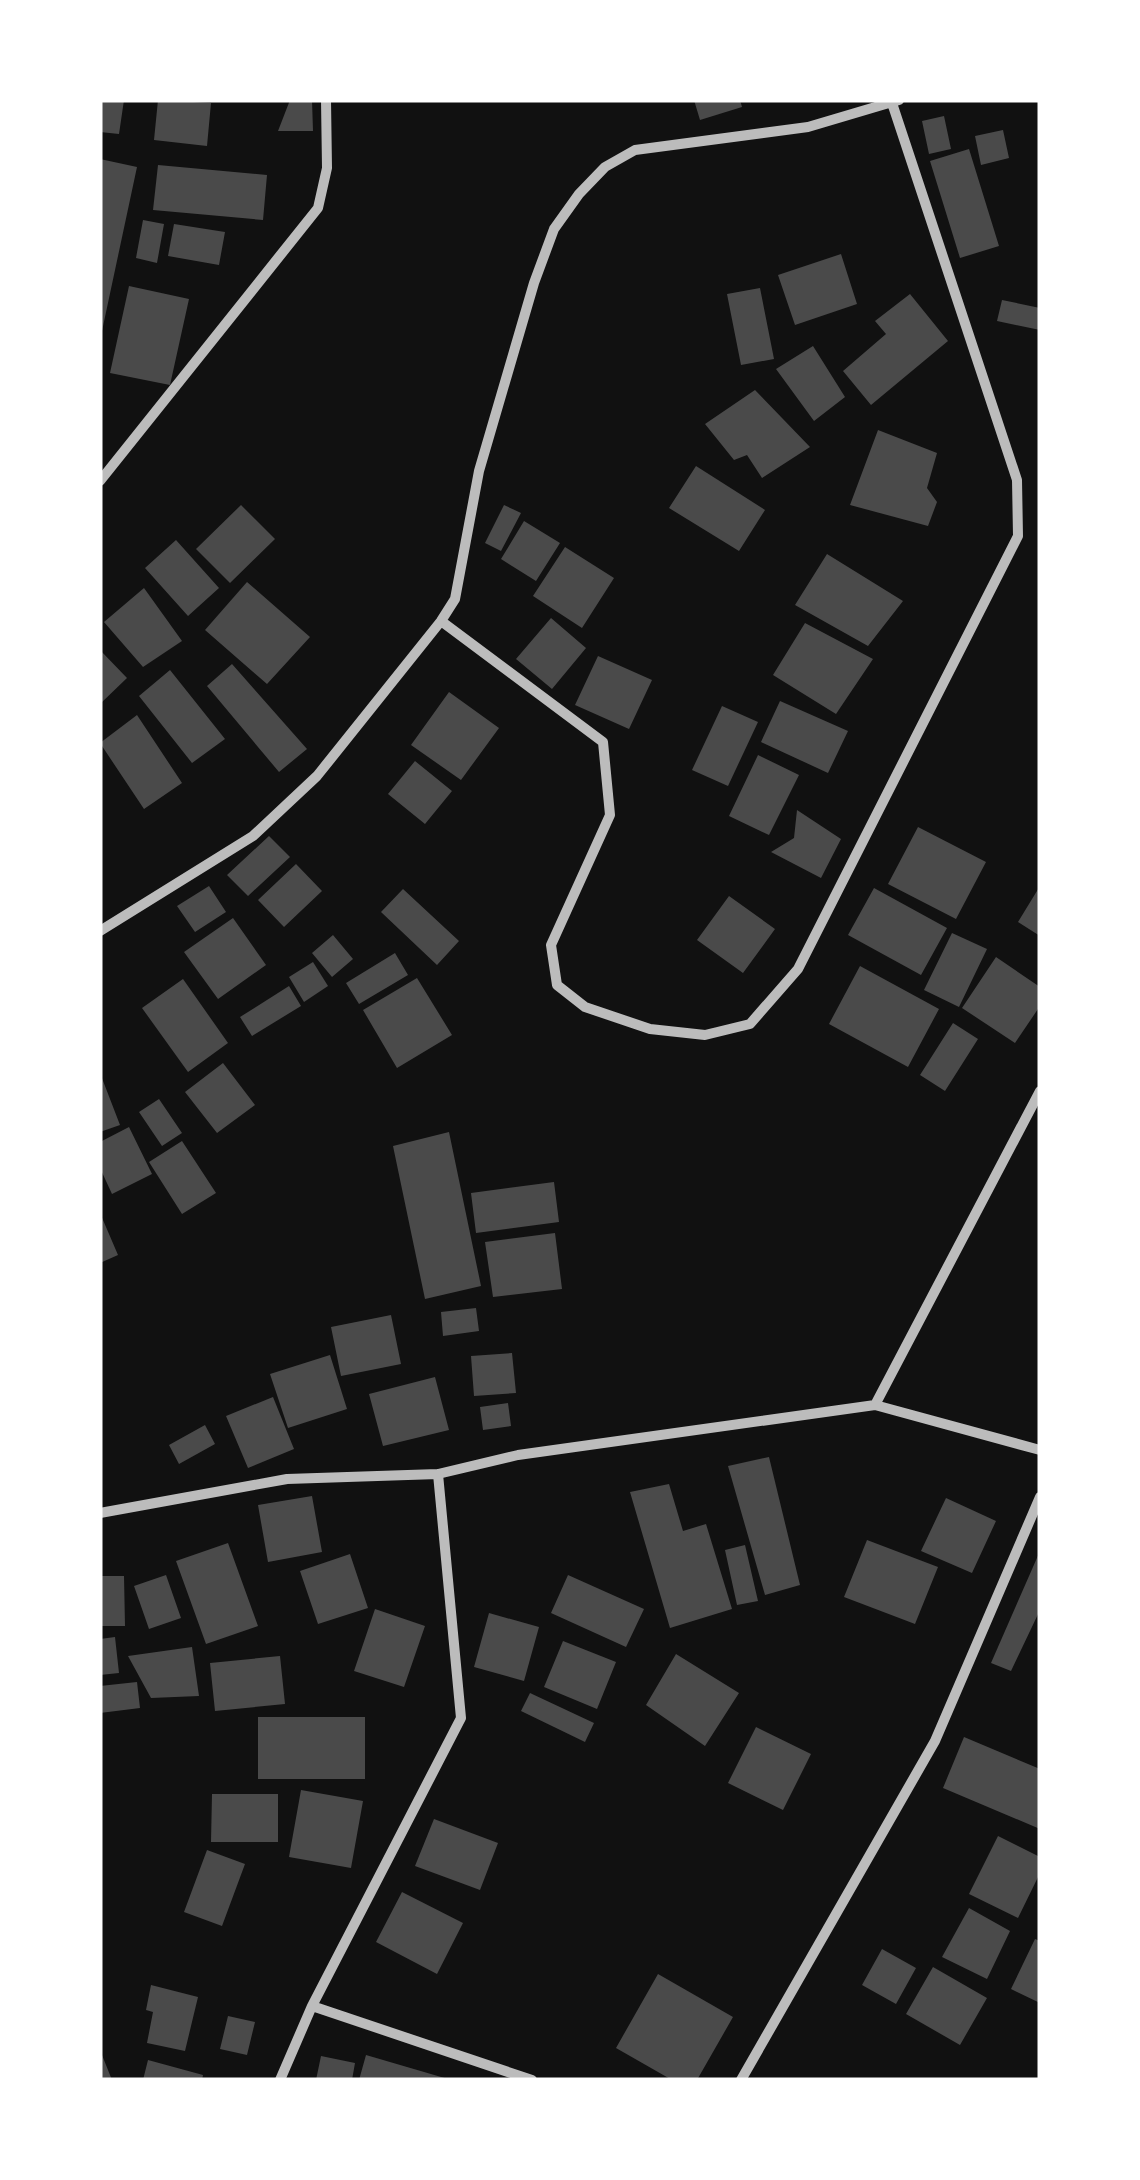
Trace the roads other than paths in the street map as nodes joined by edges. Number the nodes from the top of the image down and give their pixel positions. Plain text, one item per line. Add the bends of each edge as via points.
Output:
1 (326, 100) edge
2 (895, 102) edge
3 (100, 481) edge
4 (441, 621) junction
5 (100, 930) edge
6 (1040, 1091) edge
7 (876, 1405) junction
8 (1040, 1450) edge
9 (438, 1474) junction
10 (1040, 1497) edge
11 (100, 1513) edge
12 (312, 2006) junction
13 (280, 2080) edge
14 (532, 2080) edge
15 (741, 2080) edge

1 - 3 street via 327,168 318,208
2 - 4 street via 808,127 635,150 578,194 554,228 534,283 479,470 455,598
2 - 4 street via 1017,480 1018,536 798,969 750,1024 705,1035 650,1029 585,1007 557,985 551,945 610,815 603,742
4 - 5 street via 316,776 253,836
6 - 7 street
7 - 8 street
7 - 9 street via 518,1455
9 - 11 street via 287,1478
9 - 12 street via 461,1718
10 - 15 street via 934,1741
12 - 13 street
12 - 14 street

